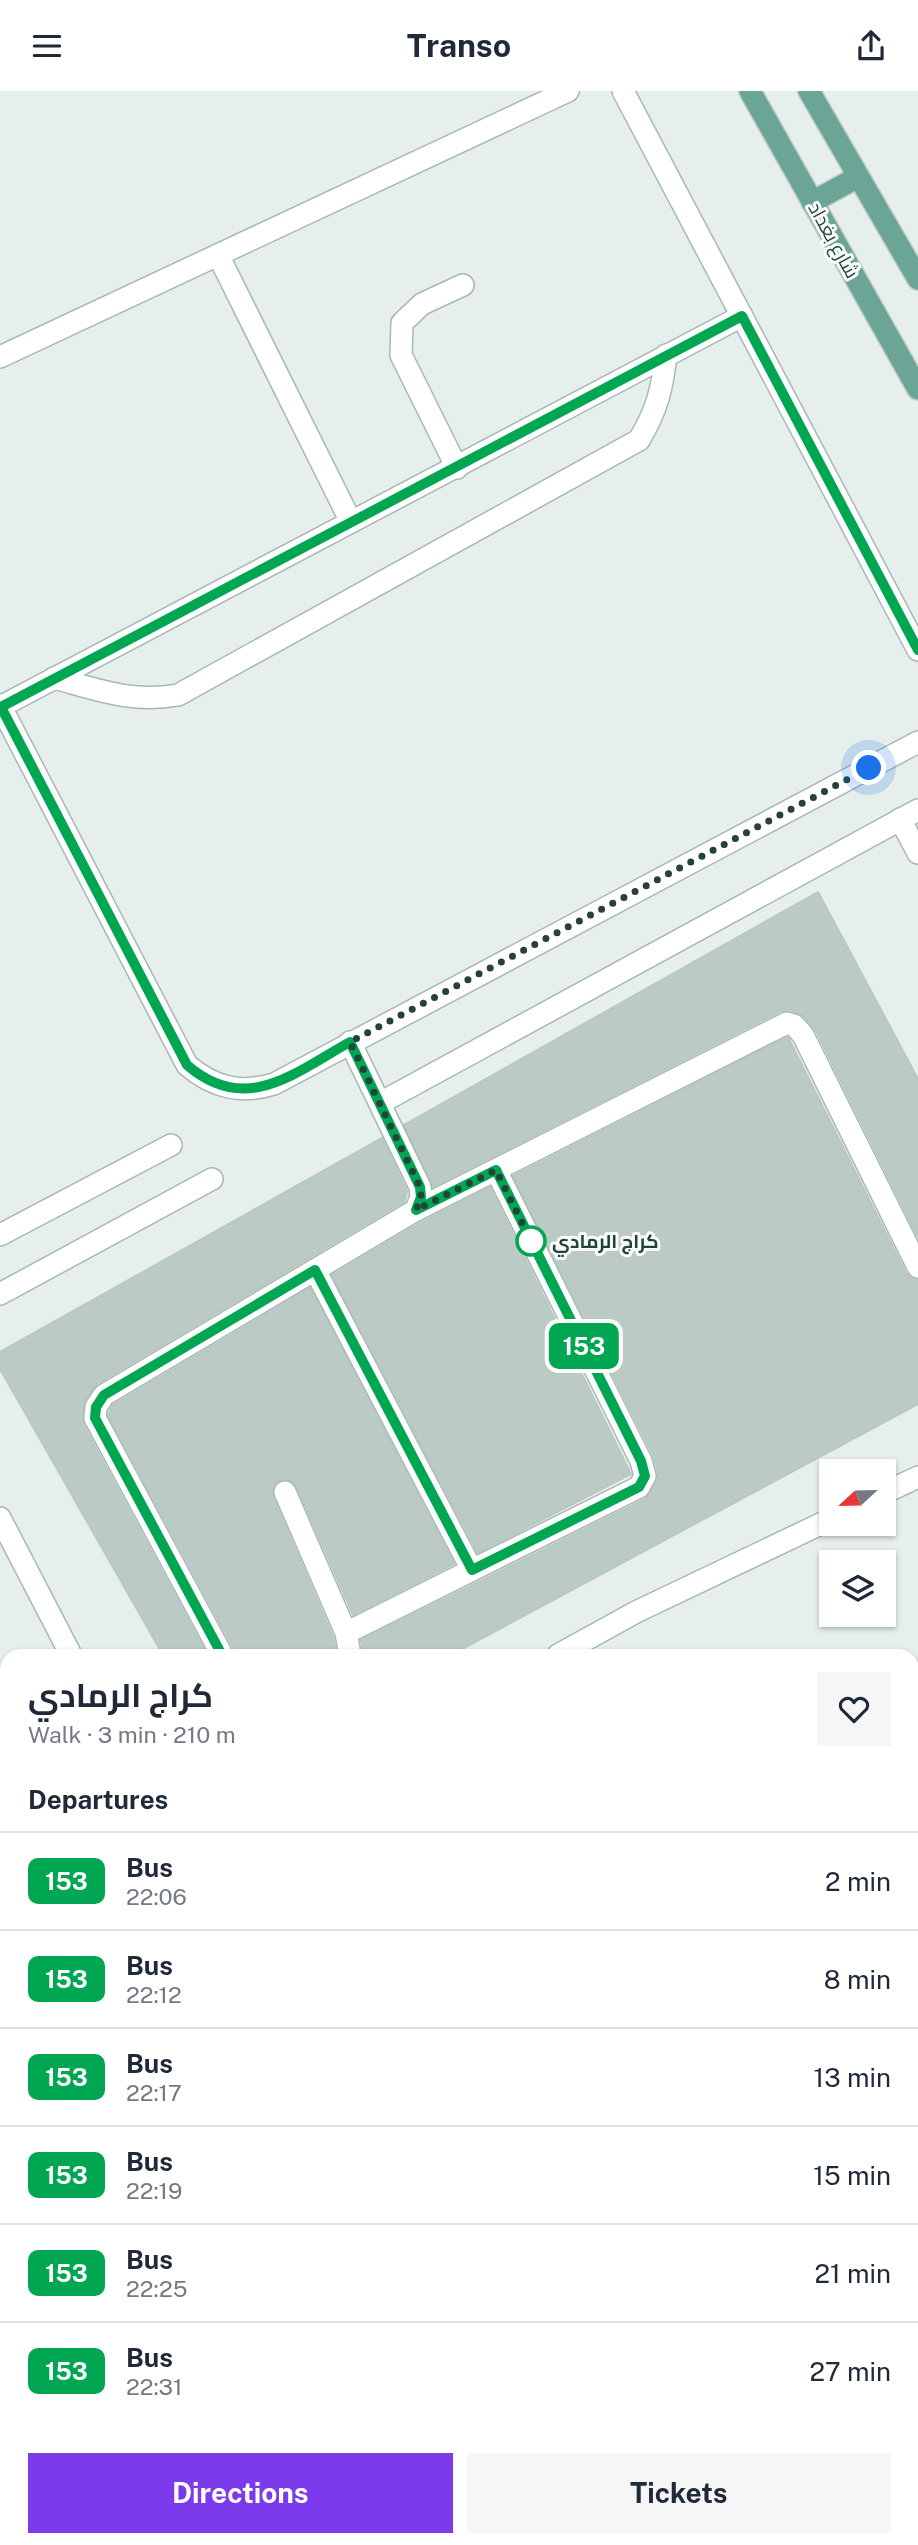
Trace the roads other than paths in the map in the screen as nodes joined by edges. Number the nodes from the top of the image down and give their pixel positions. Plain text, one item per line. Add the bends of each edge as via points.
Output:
1 (568, 91) edge
2 (623, 91) edge
3 (750, 91) edge
4 (809, 91) edge
5 (858, 177) junction
6 (812, 202) junction
7 (218, 255) junction
8 (918, 279) edge
9 (463, 285) dead end
10 (742, 316) junction
11 (666, 355) junction
12 (0, 357) edge
13 (918, 389) edge
14 (457, 468) junction
15 (351, 522) junction
16 (918, 650) edge
17 (54, 678) junction
18 (0, 706) edge
19 (918, 742) edge
20 (909, 815) edge
21 (918, 853) edge
22 (350, 1042) junction
23 (380, 1103) junction
24 (171, 1145) dead end
25 (496, 1170) junction
26 (212, 1179) dead end
27 (416, 1210) junction
28 (0, 1235) edge
29 (918, 1267) edge
30 (315, 1270) junction
31 (0, 1294) edge
32 (918, 1477) edge
33 (896, 1487) edge
34 (285, 1492) dead end
35 (0, 1518) edge
36 (819, 1525) edge
37 (472, 1570) junction
38 (346, 1633) junction
39 (68, 1649) edge
40 (219, 1649) edge
41 (349, 1649) edge
42 (569, 1649) edge

1 - 7 street
2 - 10 street
3 - 6 main road, شارع بغداد
4 - 5 main road
5 - 6 main road
5 - 8 main road
6 - 13 main road, شارع بغداد
7 - 12 street
7 - 15 street
9 - 14 street via 422,304 402,323 401,355
10 - 11 street
10 - 16 street
11 - 14 street
11 - 17 street via 654,415 639,440 178,695 127,698
14 - 15 street
15 - 17 street
17 - 18 street
18 - 22 street via 187,1065 226,1088 258,1089
19 - 22 street
20 - 21 street
20 - 23 street
22 - 23 street
23 - 27 street via 420,1187
24 - 28 street
25 - 27 street
25 - 29 street via 787,1023 803,1035
25 - 37 street via 645,1476 639,1487
26 - 31 street
27 - 30 street
30 - 37 street
30 - 40 street via 104,1395 96,1407 95,1418
32 - 33 street
34 - 38 street
35 - 39 street
36 - 42 street
37 - 38 street
38 - 41 street

